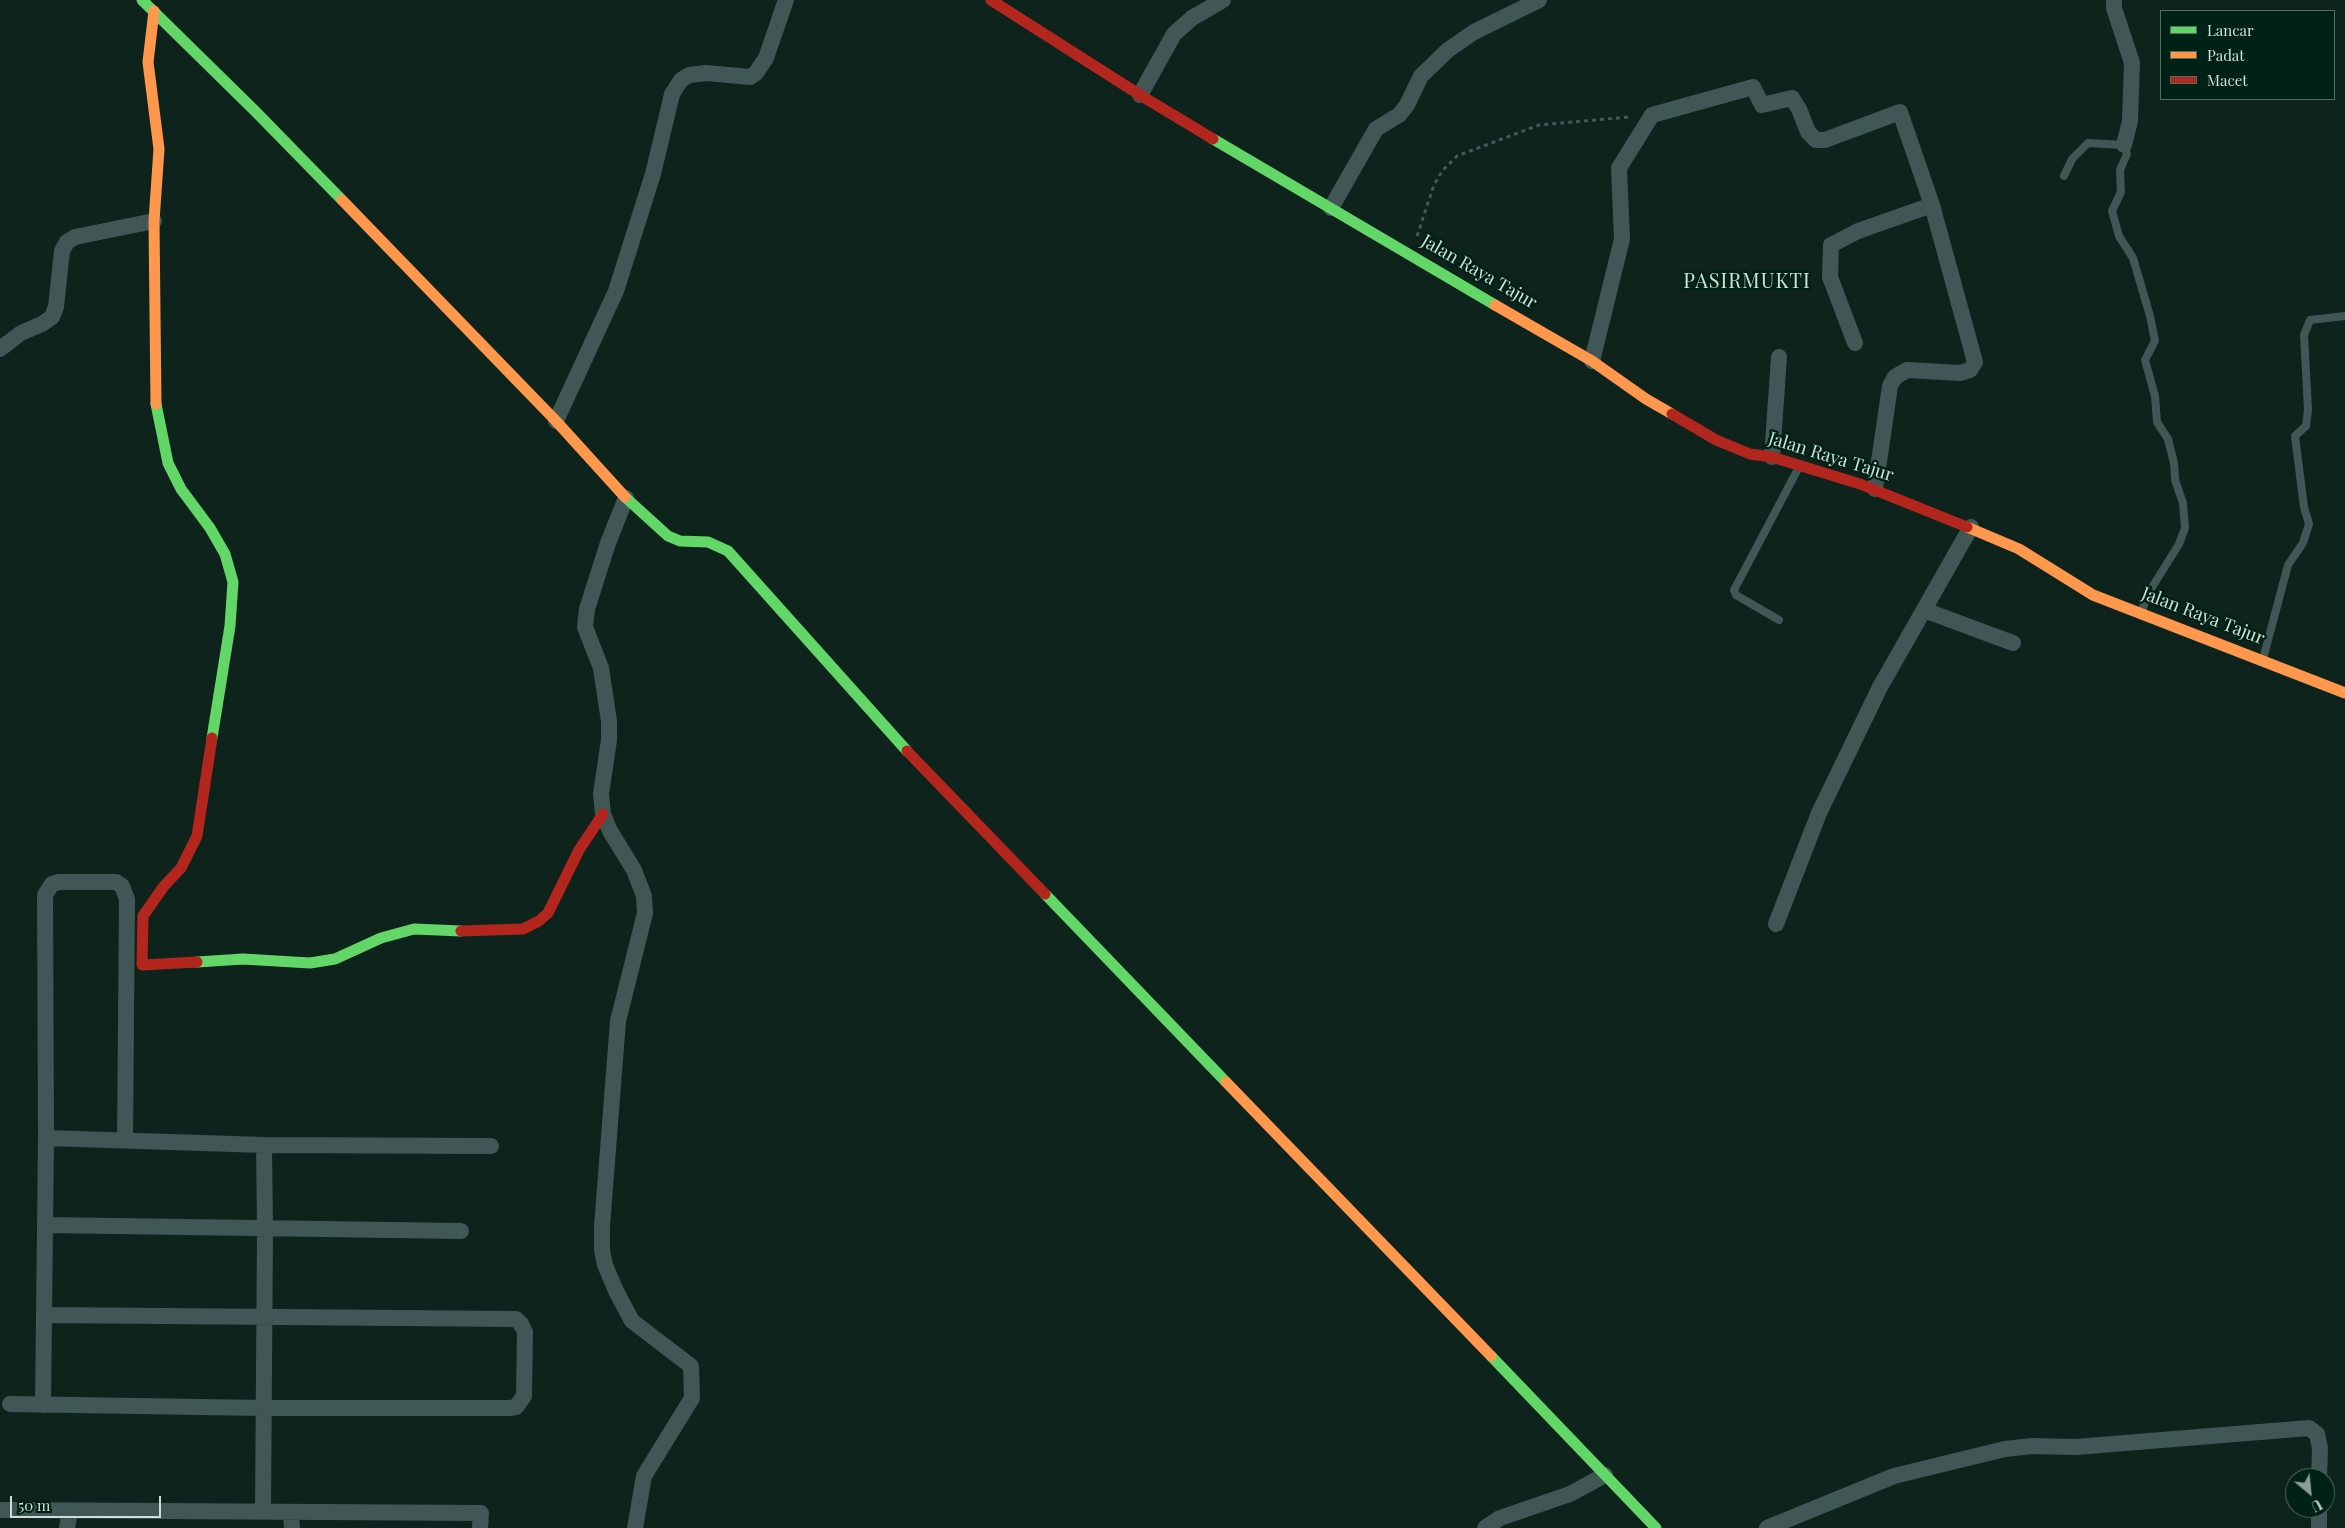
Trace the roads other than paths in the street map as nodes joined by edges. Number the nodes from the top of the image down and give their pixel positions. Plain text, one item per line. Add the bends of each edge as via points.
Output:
1 (142, 0) edge
2 (786, 0) edge
3 (991, 0) edge
4 (1223, 0) edge
5 (1538, 0) edge
6 (2114, 0) edge
7 (154, 12) junction
8 (1140, 95) junction
9 (2124, 145) junction
10 (2064, 176) dead end
11 (1932, 205) junction
12 (1331, 208) junction
13 (154, 221) junction
14 (2345, 316) edge
15 (1855, 343) dead end
16 (0, 350) edge
17 (1779, 357) dead end
18 (1592, 361) junction
19 (556, 421) junction
20 (1772, 458) junction
21 (1799, 467) junction
22 (1875, 490) junction
23 (626, 498) junction
24 (1971, 527) junction
25 (1924, 610) junction
26 (2142, 614) junction
27 (1779, 620) dead end
28 (2013, 643) dead end
29 (2263, 661) junction
30 (2345, 693) edge
31 (603, 814) junction
32 (1776, 924) dead end
33 (46, 1138) junction
34 (125, 1139) junction
35 (264, 1145) junction
36 (491, 1146) dead end
37 (45, 1225) junction
38 (265, 1228) junction
39 (461, 1231) dead end
40 (44, 1315) junction
41 (264, 1317) junction
42 (10, 1404) dead end
43 (43, 1405) junction
44 (264, 1408) junction
45 (2319, 1468) edge
46 (1605, 1475) junction
47 (0, 1510) edge
48 (70, 1511) junction
49 (263, 1512) junction
50 (291, 1520) edge
51 (67, 1528) edge
52 (480, 1528) edge
53 (635, 1528) edge
54 (1485, 1528) edge
55 (1656, 1528) edge
56 (1767, 1528) edge

1 - 7 street
2 - 19 street via 766,58 756,73 750,77 706,73 689,75 680,80 672,94 653,174 616,291
3 - 8 street, Jalan Raya Tajur
4 - 8 street via 1192,18 1174,34
5 - 12 street via 1474,32 1448,50 1421,76 1407,106 1376,129
6 - 9 street via 2132,63 2130,120
7 - 13 street via 148,62 159,149
7 - 19 street via 255,111
8 - 12 street, Jalan Raya Tajur
9 - 10 lane via 2088,143 2072,159
9 - 26 lane via 2127,154 2120,170 2121,192 2112,211 2119,236 2133,258 2150,316 2155,341 2145,360 2155,396 2157,422 2168,439 2174,463 2185,528 2179,544 2146,597
11 - 15 street via 1858,231 1831,245 1830,277
11 - 18 street via 1900,112 1825,140 1816,140 1808,132 1792,98 1762,104 1753,87 1652,115 1620,168 1622,239
11 - 22 street via 1975,362 1970,370 1960,373 1907,370 1895,378 1890,386
12 - 18 street, Jalan Raya Tajur
13 - 16 street via 75,237 67,242 62,252 56,307 52,316 22,332
13 - 31 street via 156,402 168,464 181,489 210,528 224,554 233,582 230,626 197,836 181,868 143,916 142,965 243,959 310,963 336,959 381,938 414,929 523,929 548,913 580,850
14 - 29 lane via 2310,320 2304,335 2308,410 2306,426 2295,436 2309,524 2303,543 2288,565
17 - 20 street
18 - 20 street, Jalan Raya Tajur via 1646,399 1716,440 1750,454
19 - 23 street
20 - 21 street, Jalan Raya Tajur
21 - 22 street, Jalan Raya Tajur
21 - 27 lane via 1734,590 1736,595
22 - 24 street, Jalan Raya Tajur
23 - 31 street via 608,543 584,627 601,668 609,721 600,794
23 - 46 street via 668,536 680,542 708,542 728,551 885,728
24 - 25 street
24 - 26 street, Jalan Raya Tajur via 2019,549 2093,595
25 - 28 street
25 - 32 street via 1880,687 1819,813
26 - 29 street, Jalan Raya Tajur
29 - 30 street, Jalan Raya Tajur
31 - 53 street via 634,870 644,896 645,913 618,1020 602,1250 605,1265 632,1321 690,1366 692,1398 644,1476
33 - 34 street
33 - 34 street via 45,896 52,884 59,882 116,882 122,886 127,899
33 - 37 street
34 - 35 street
35 - 36 street
35 - 38 street
37 - 38 street
37 - 40 street
38 - 39 street
38 - 41 street
40 - 41 street
40 - 43 street
41 - 44 street
41 - 44 street via 509,1318 516,1319 525,1332 524,1396 516,1407
42 - 43 street
43 - 44 street
44 - 49 street
45 - 56 street via 2317,1434 2309,1428 2076,1447 2032,1446 2005,1449 1894,1476
46 - 54 street via 1570,1494 1500,1518
46 - 55 street
47 - 48 street
48 - 49 street
48 - 51 street
49 - 50 street
50 - 52 street via 481,1513

